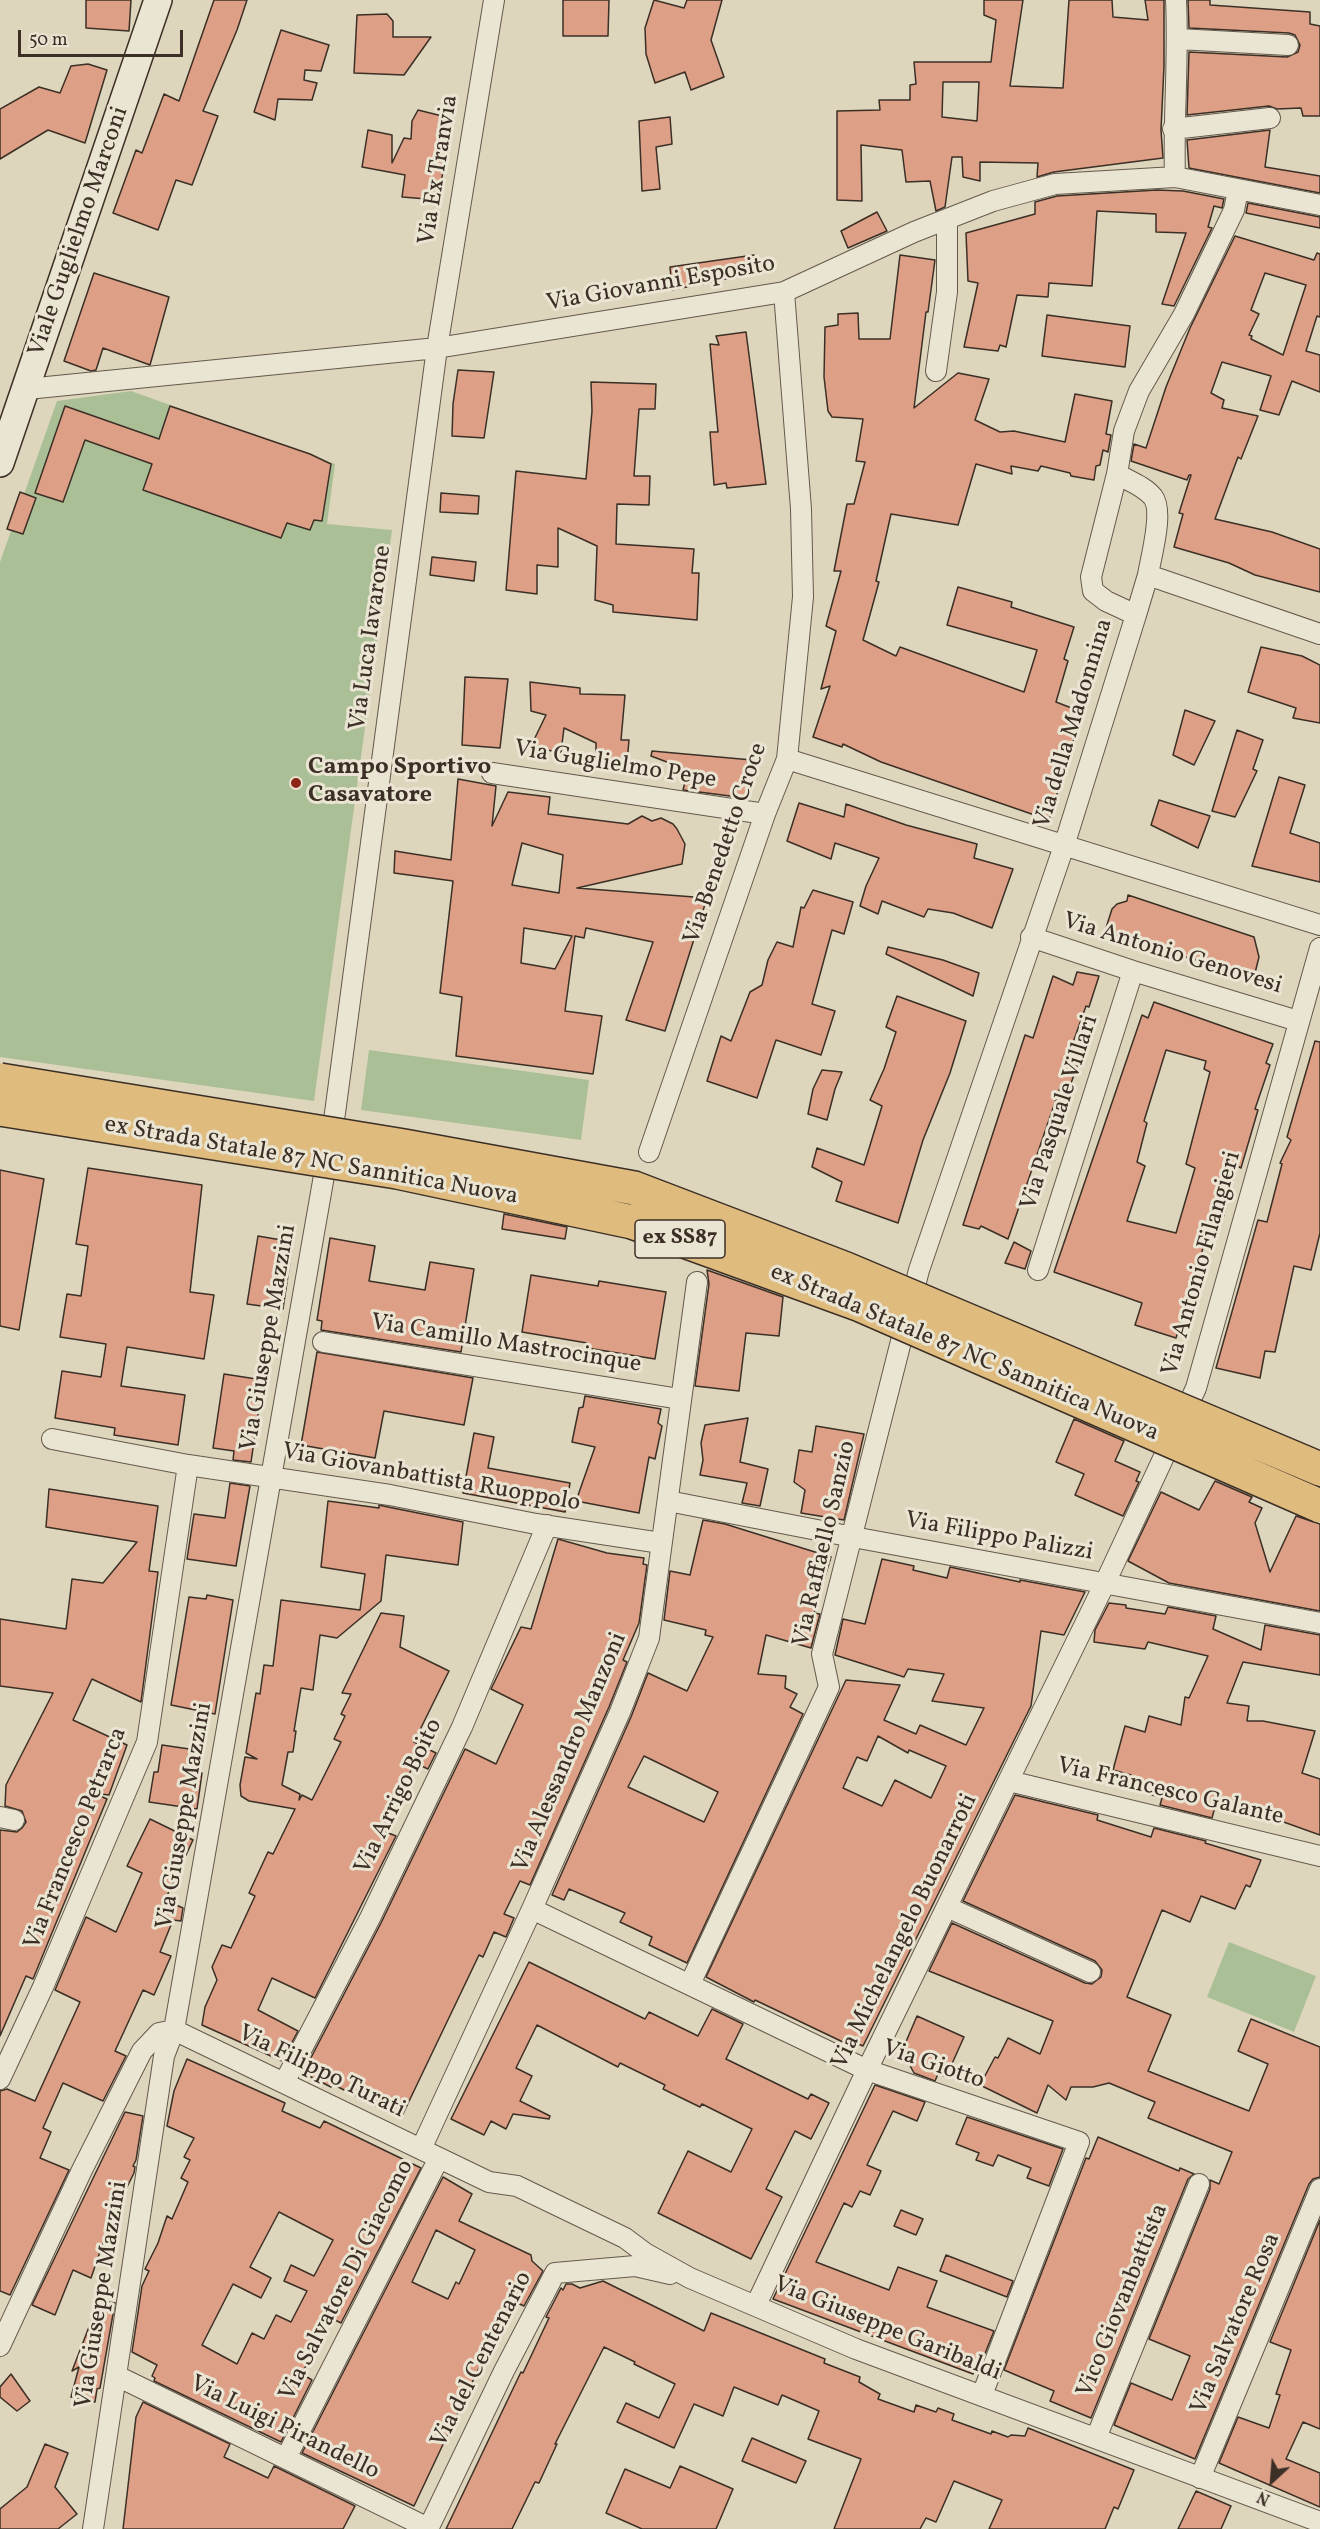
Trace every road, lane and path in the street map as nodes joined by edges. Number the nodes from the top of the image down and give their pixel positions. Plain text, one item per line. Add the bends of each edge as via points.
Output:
1 (158, 0) edge
2 (494, 0) edge
3 (1176, 0) edge
4 (1178, 39) junction
5 (1288, 45) dead end
6 (1270, 118) dead end
7 (1173, 129) junction
8 (1175, 177) junction
9 (1238, 190) junction
10 (1320, 205) edge
11 (946, 219) junction
12 (784, 292) junction
13 (437, 348) junction
14 (936, 371) dead end
15 (27, 389) junction
16 (0, 463) edge
17 (1117, 474) junction
18 (1148, 575) junction
19 (1136, 615) junction
20 (1320, 634) edge
21 (787, 759) junction
22 (492, 773) dead end
23 (765, 814) junction
24 (1064, 846) junction
25 (1320, 925) edge
26 (1031, 937) junction
27 (1320, 948) edge
28 (1133, 971) junction
29 (1299, 1021) junction
30 (0, 1080) edge
31 (0, 1109) edge
32 (335, 1113) joint
33 (649, 1152) dead end
34 (919, 1270) joint
35 (1038, 1270) dead end
36 (697, 1282) dead end
37 (323, 1342) dead end
38 (680, 1399) junction
39 (52, 1439) dead end
40 (188, 1465) junction
41 (1320, 1469) edge
42 (271, 1478) junction
43 (668, 1501) junction
44 (1320, 1506) edge
45 (547, 1525) junction
46 (853, 1537) junction
47 (661, 1543) junction
48 (1105, 1583) junction
49 (1320, 1623) edge
50 (1009, 1781) junction
51 (1320, 1856) edge
52 (947, 1907) junction
53 (532, 1909) junction
54 (1090, 1972) dead end
55 (690, 1984) junction
56 (174, 2030) junction
57 (867, 2070) junction
58 (0, 2079) edge
59 (284, 2083) junction
60 (436, 2156) junction
61 (1199, 2184) dead end
62 (1320, 2189) edge
63 (690, 2278) junction
64 (756, 2305) junction
65 (0, 2346) edge
66 (117, 2376) junction
67 (982, 2395) junction
68 (1096, 2438) junction
69 (286, 2458) junction
70 (1200, 2478) junction
71 (1320, 2522) edge
72 (428, 2528) edge
73 (93, 2529) edge

1 - 15 street, Viale Guglielmo Marconi
2 - 13 street, Via Ex Tranvia
3 - 4 street
4 - 5 street
4 - 7 street
6 - 7 street
7 - 8 street
8 - 9 street, Via Giovanni Esposito
8 - 11 street, Via Giovanni Esposito via 1055,184
9 - 10 street, Via Giovanni Esposito
9 - 17 street, Via della Madonnina via 1234,210 1184,314 1138,391 1124,430
11 - 12 street, Via Giovanni Esposito
11 - 14 street via 947,292
12 - 13 street, Via Giovanni Esposito
12 - 21 street, Via Benedetto Croce via 801,509 803,597
13 - 15 street, Via Giovanni Esposito
13 - 32 street, Via Luca Iavarone
15 - 16 street, Viale Guglielmo Marconi
17 - 18 street via 1145,489 1154,498 1158,511
17 - 19 street, Via della Madonnina via 1091,577 1093,591
18 - 19 street
18 - 20 street
19 - 24 street, Via della Madonnina
21 - 23 street, Via Benedetto Croce
21 - 24 street
22 - 23 street, Via Guglielmo Pepe
23 - 33 street, Via Benedetto Croce
24 - 25 street
24 - 26 street, Via della Madonnina
26 - 28 street, Via Antonio Genovesi
26 - 34 street, Via della Madonnina
27 - 29 street, Via Antonio Filangieri
28 - 29 street, Via Antonio Genovesi
28 - 35 street, Via Pasquale Villari
29 - 48 street, Via Antonio Filangieri via 1196,1388
30 - 41 highway, ex Strada Statale 87 NC Sannitica Nuova / ex SS87, bridge via 634,1188 846,1269
31 - 44 highway, ex Strada Statale 87 NC Sannitica Nuova / ex SS87, bridge via 397,1172 632,1222 858,1304
32 - 42 street, Via Giuseppe Mazzini
34 - 46 street, Via Raffaello Sanzio
36 - 38 street, Via Alessandro Manzoni
37 - 38 street, Via Camillo Mastrocinque
38 - 43 street, Via Alessandro Manzoni
39 - 40 street, Via Giovanbattista Ruoppolo
40 - 42 street, Via Giovanbattista Ruoppolo
40 - 58 street, Via Francesco Petrarca via 147,1742
42 - 45 street, Via Giovanbattista Ruoppolo
42 - 56 street, Via Giuseppe Mazzini
43 - 46 street, Via Filippo Palizzi
43 - 47 street, Via Alessandro Manzoni
45 - 47 street, Via Giovanbattista Ruoppolo
45 - 59 street, Via Arrigo Boito via 462,1727 370,1918
46 - 48 street, Via Filippo Palizzi
46 - 55 street, Via Raffaello Sanzio via 822,1653 829,1687
47 - 53 street, Via Alessandro Manzoni via 649,1638
48 - 49 street, Via Filippo Palizzi
48 - 50 street, Via Michelangelo Buonarroti
50 - 51 street, Via Francesco Galante
50 - 52 street, Via Michelangelo Buonarroti
52 - 54 street
52 - 57 street, Via Michelangelo Buonarroti
53 - 55 street, Via Giotto
53 - 60 street, Via Alessandro Manzoni
55 - 57 street, Via Giotto
56 - 59 street, Via Filippo Turati
56 - 65 street via 159,2033 142,2051
56 - 66 street, Via Giuseppe Mazzini via 164,2056
57 - 64 street, Via Michelangelo Buonarroti
57 - 67 street, Via Giotto via 1078,2142
59 - 60 street, Via Filippo Turati
60 - 63 street, Via Giuseppe Garibaldi via 489,2182 517,2186 615,2232
60 - 69 street, Via Salvatore Di Giacomo
61 - 68 street, Vico Giovanbattista
62 - 70 street, Via Salvatore Rosa
63 - 64 street, Via Giuseppe Garibaldi
63 - 72 street, Via del Centenario via 635,2266 555,2273
64 - 67 street, Via Giuseppe Garibaldi via 856,2349
66 - 69 street, Via Luigi Pirandello
66 - 73 street, Via Giuseppe Mazzini
67 - 68 street, Via Giuseppe Garibaldi
68 - 70 street, Via Giuseppe Garibaldi
69 - 72 street, Via Luigi Pirandello
70 - 71 street, Via Giuseppe Garibaldi

